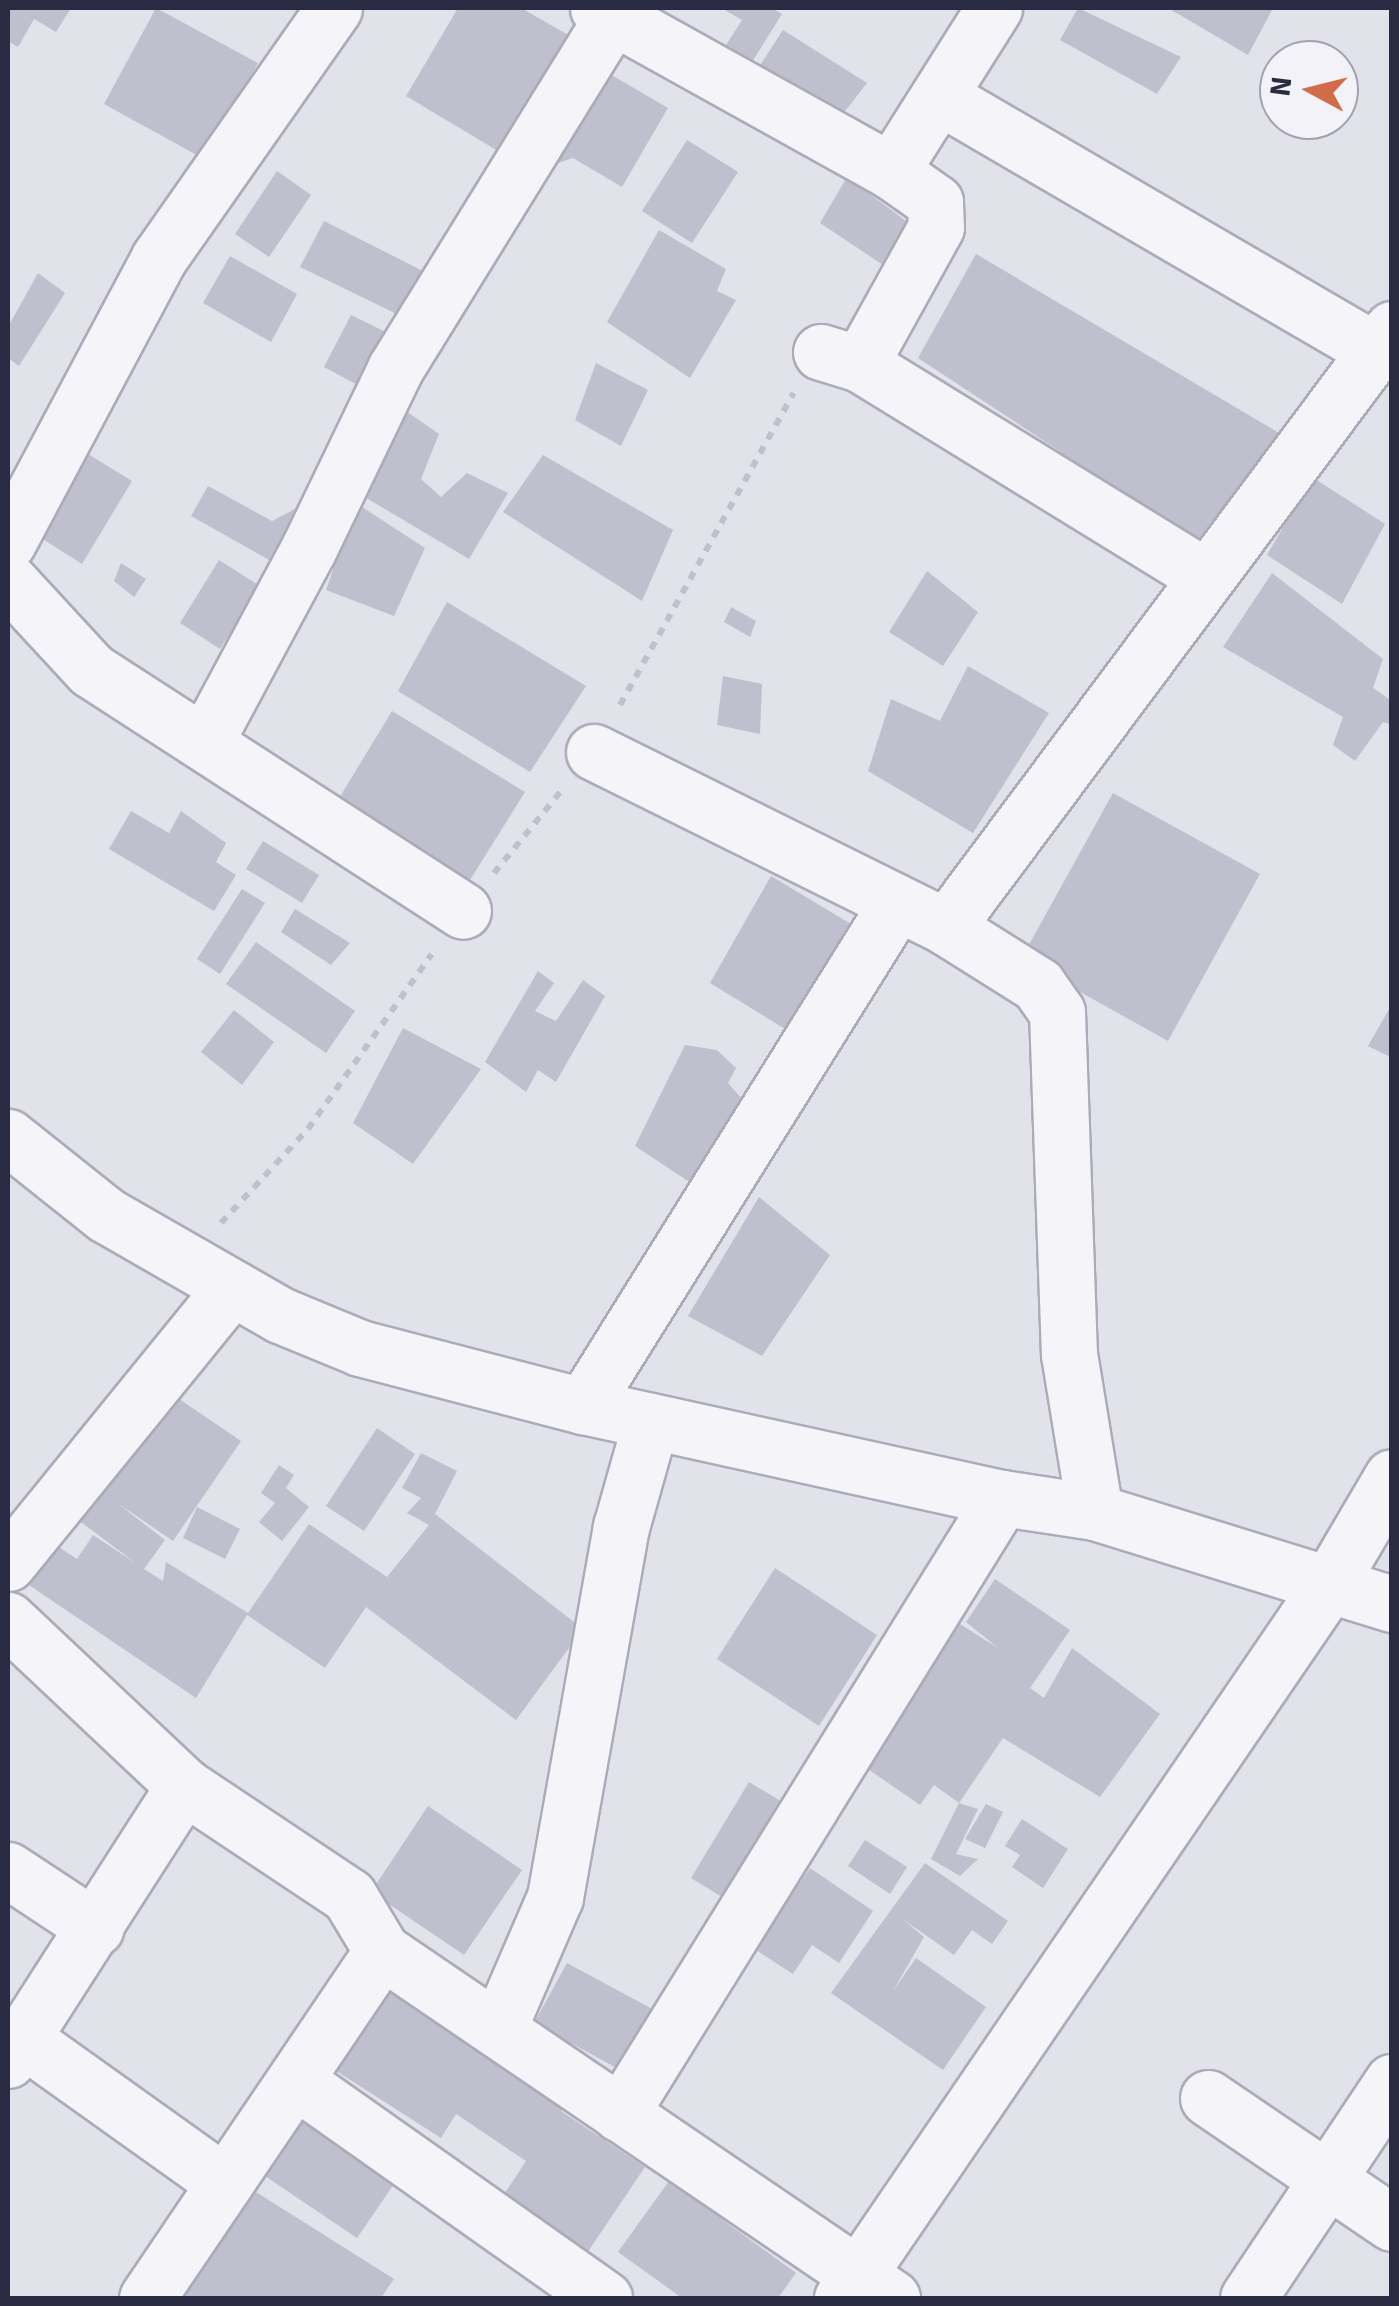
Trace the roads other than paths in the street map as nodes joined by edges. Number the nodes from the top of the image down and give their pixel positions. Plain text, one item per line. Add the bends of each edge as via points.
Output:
1 (334, 8) edge
2 (994, 8) edge
3 (606, 12) edge
4 (942, 98) junction
5 (891, 171) junction
6 (1384, 340) edge
7 (8, 542) edge
8 (1206, 577) junction
9 (8, 580) edge
10 (204, 742) junction
11 (594, 752) road end
12 (897, 903) junction
13 (462, 911) road end
14 (946, 927) junction
15 (8, 1138) edge
16 (210, 1275) junction
17 (584, 1406) junction
18 (651, 1421) junction
19 (1392, 1477) edge
20 (1002, 1498) junction
21 (1096, 1512) junction
22 (8, 1562) edge
23 (1328, 1586) junction
24 (1392, 1604) edge
25 (8, 1620) edge
26 (184, 1786) junction
27 (8, 1870) edge
28 (96, 1928) junction
29 (382, 1951) junction
30 (500, 2026) junction
31 (15, 2049) edge
32 (296, 2081) junction
33 (1392, 2082) edge
34 (1208, 2098) dead end
35 (620, 2114) junction
36 (1326, 2178) junction
37 (224, 2184) junction
38 (1392, 2223) edge
39 (864, 2291) edge
40 (148, 2298) edge
41 (604, 2298) edge
42 (1248, 2298) edge

1 - 7 street via 159,258
2 - 4 street
3 - 5 street
3 - 10 street via 395,368 309,548
4 - 5 street
4 - 6 street
5 - 8 street via 935,202 938,214 841,358
6 - 8 street
8 - 14 street
9 - 10 street via 91,670
10 - 13 street
11 - 12 street
12 - 14 street
12 - 17 street
14 - 21 street via 1038,985 1057,1012 1069,1354
15 - 16 street via 106,1215
16 - 17 street via 360,1348
16 - 22 street
17 - 18 street
18 - 20 street
18 - 30 street via 621,1527 555,1897
19 - 23 street
20 - 21 street
20 - 35 street
21 - 23 street
23 - 24 street
23 - 39 street
25 - 26 street
26 - 28 street
26 - 29 street via 349,1896
27 - 28 street
28 - 31 street
29 - 30 street
29 - 32 street
30 - 35 street
31 - 37 street
32 - 37 street
32 - 41 street
33 - 36 street
34 - 36 street
35 - 39 street
36 - 38 street
36 - 42 street
37 - 40 street

